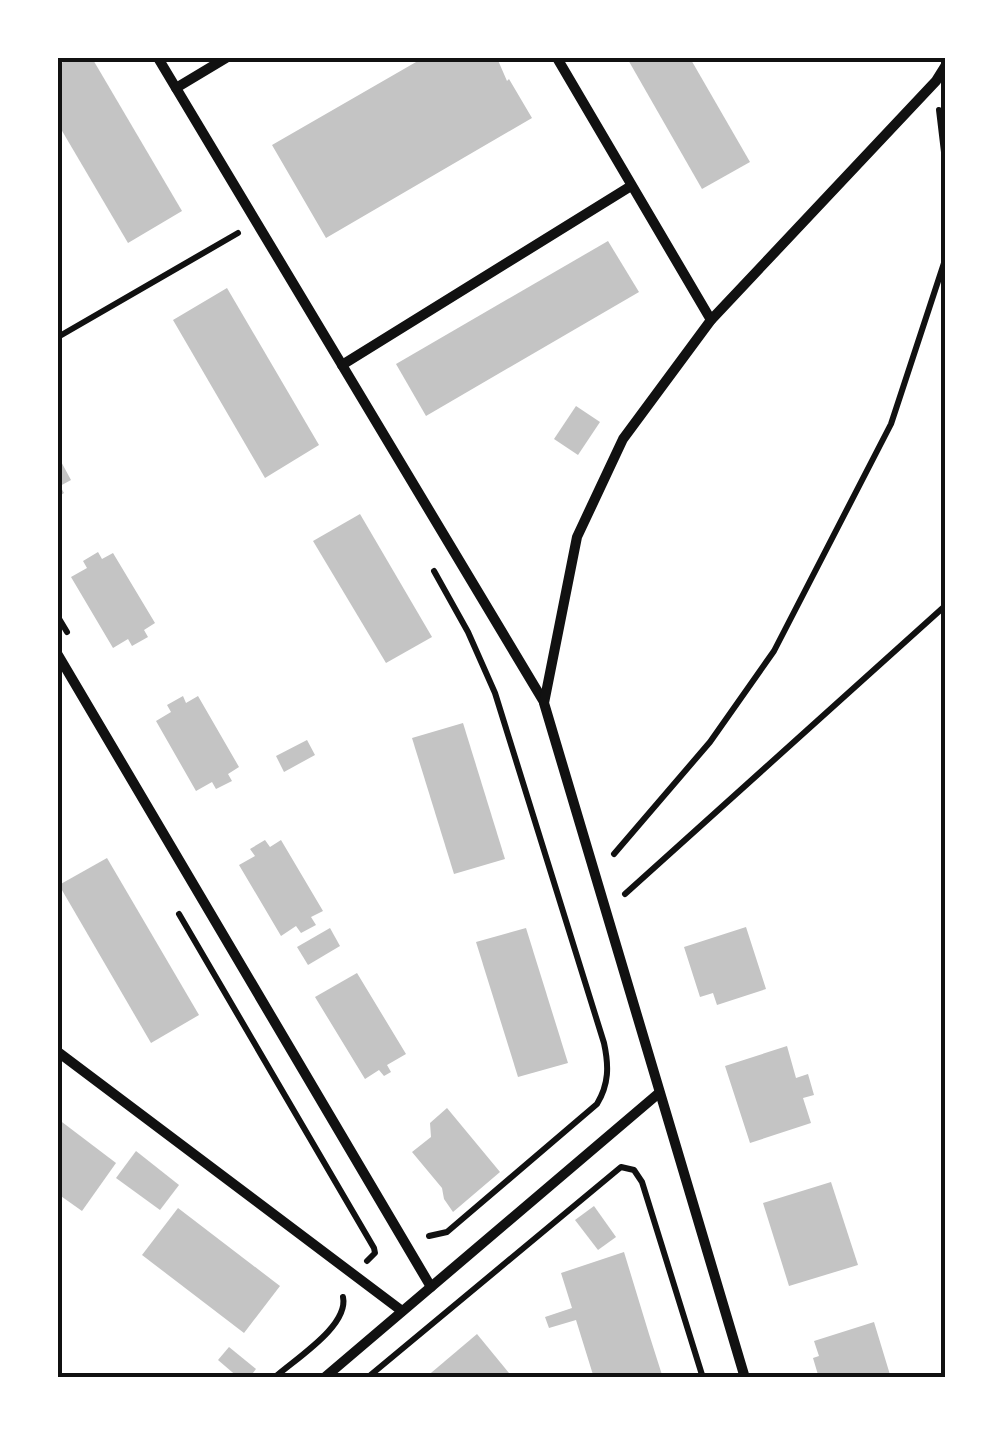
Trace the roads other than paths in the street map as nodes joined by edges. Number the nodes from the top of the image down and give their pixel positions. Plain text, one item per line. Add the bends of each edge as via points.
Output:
1 (158, 58) edge
2 (226, 58) edge
3 (557, 58) edge
4 (946, 64) edge
5 (176, 88) junction
6 (631, 186) junction
7 (711, 320) junction
8 (342, 365) junction
9 (58, 656) edge
10 (544, 703) junction
11 (58, 1052) edge
12 (660, 1093) junction
13 (431, 1287) junction
14 (402, 1311) junction
15 (324, 1378) edge
16 (745, 1378) edge

1 - 5 street
2 - 5 street
3 - 6 street
4 - 7 street
5 - 8 street
6 - 7 street
6 - 8 street
7 - 10 street via 622,440 577,537
8 - 10 street
9 - 13 street
10 - 12 street
11 - 14 street
12 - 13 street
12 - 16 street
13 - 14 street
14 - 15 street

